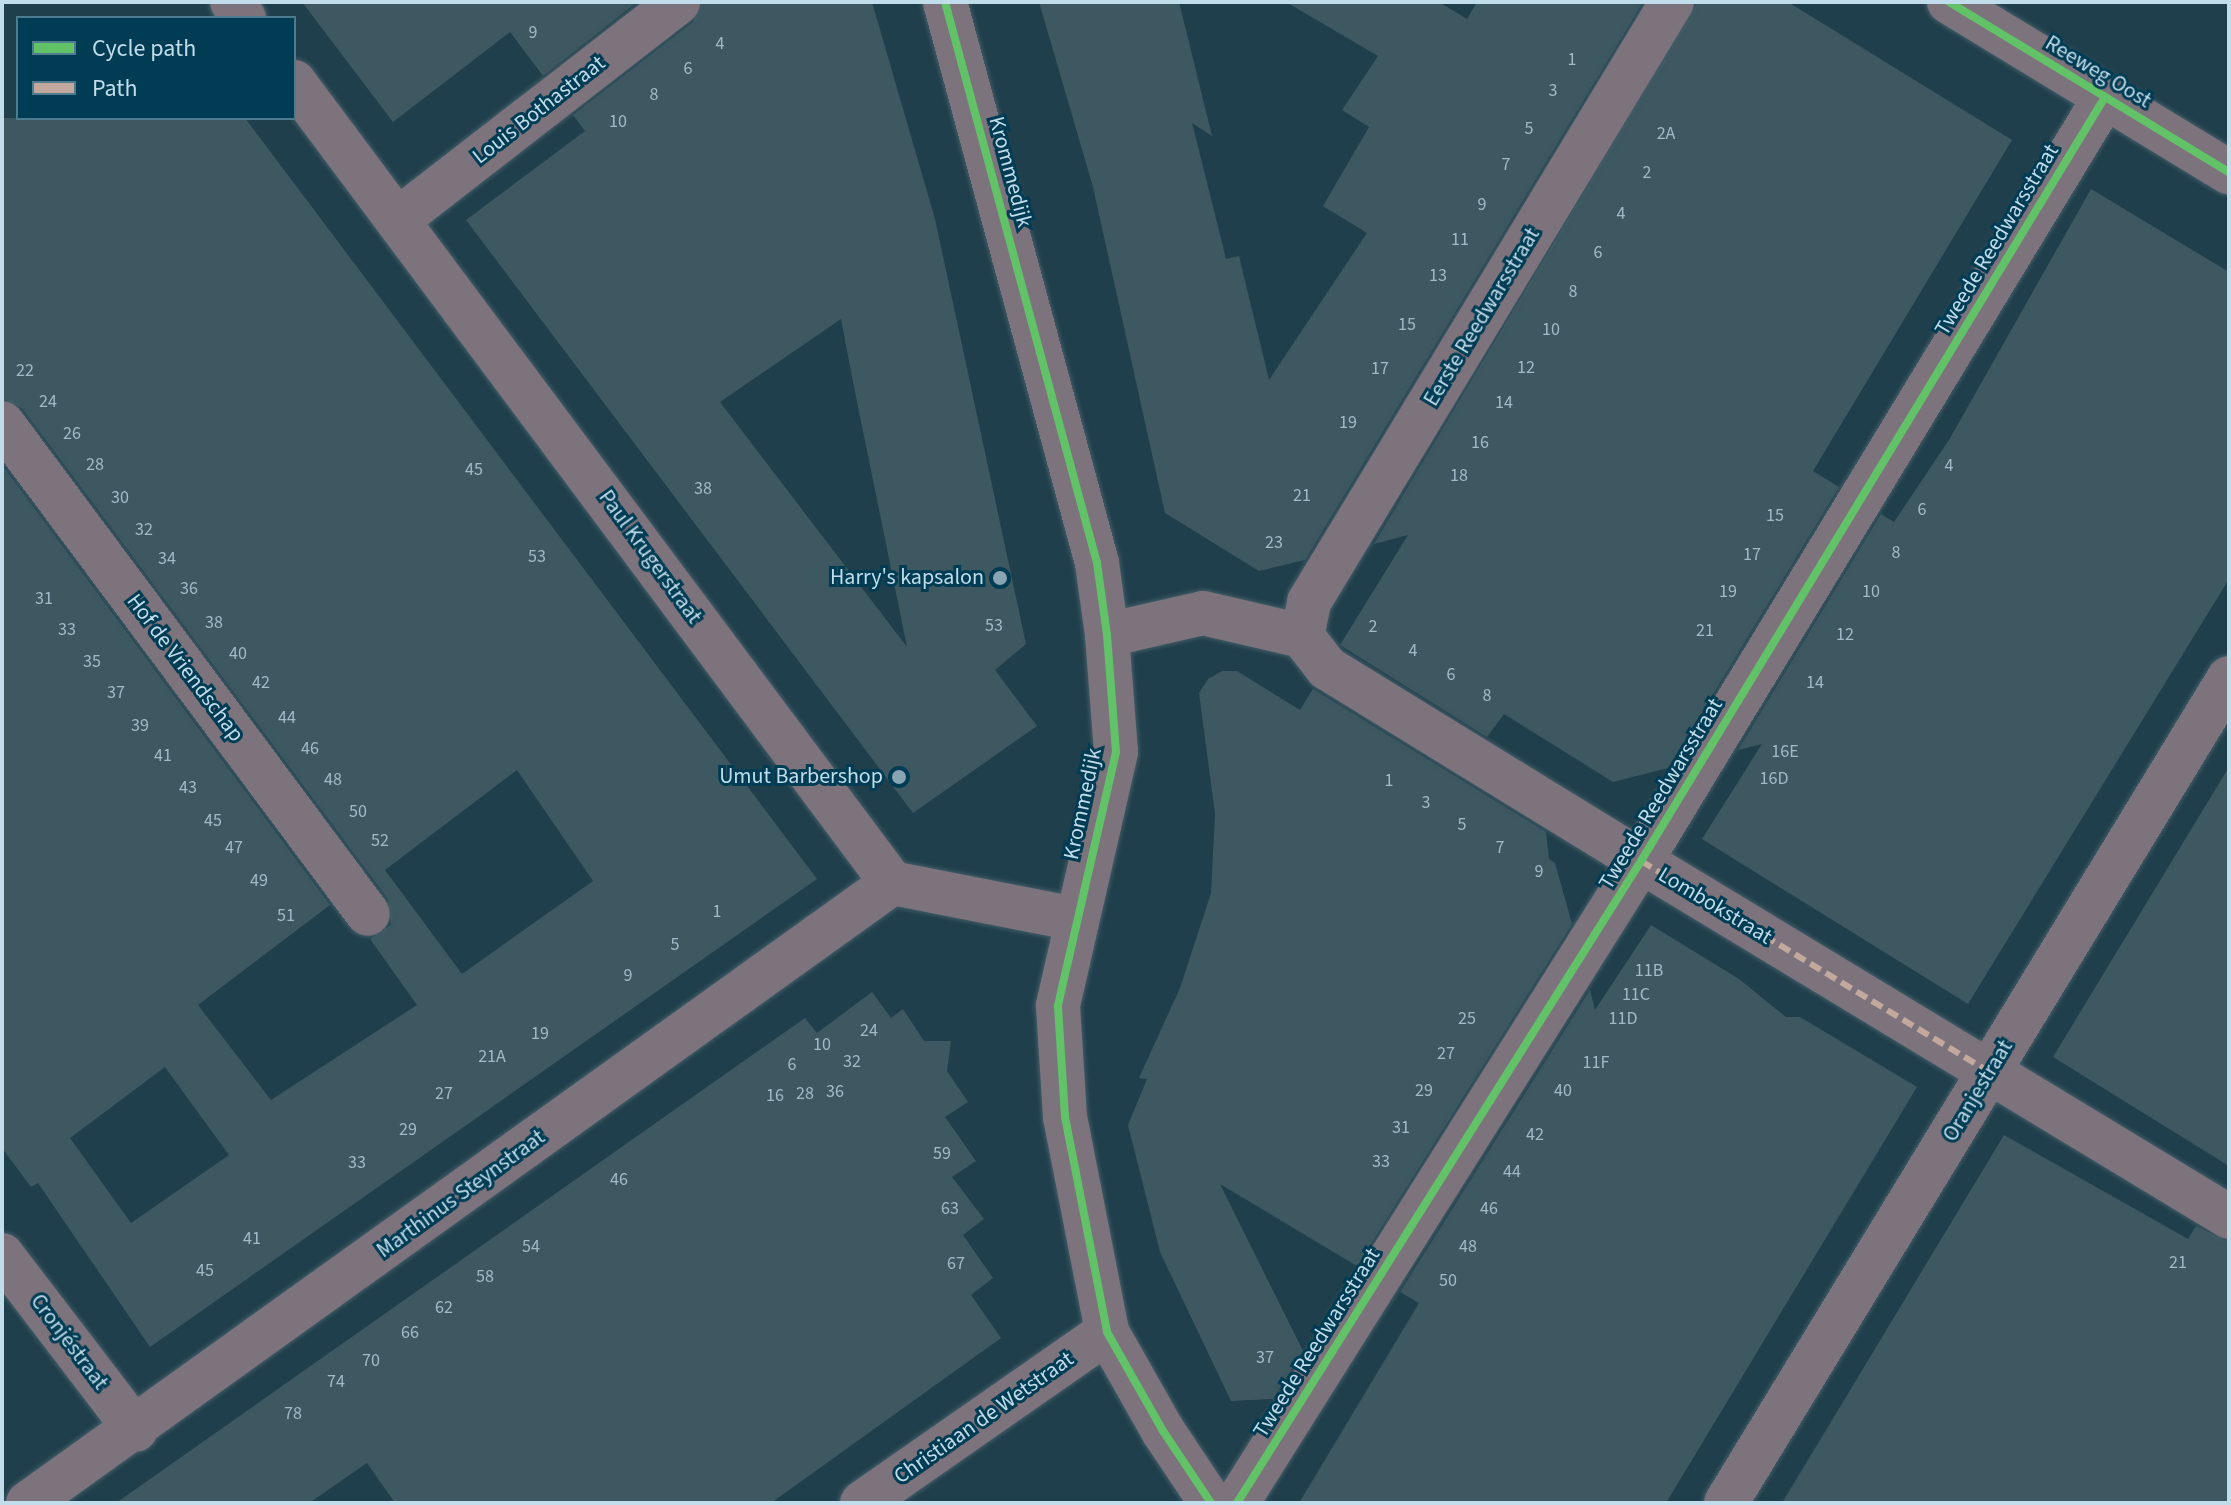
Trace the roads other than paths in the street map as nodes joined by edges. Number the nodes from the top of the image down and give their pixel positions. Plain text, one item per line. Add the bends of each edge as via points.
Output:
1 (678, 2) edge
2 (945, 2) edge
3 (1672, 2) edge
4 (1949, 2) edge
5 (296, 85) edge
6 (2105, 97) junction
7 (2229, 172) edge
8 (400, 218) junction
9 (2, 423) edge
10 (1107, 635) junction
11 (1302, 636) junction
12 (2229, 678) edge
13 (1641, 861) junction
14 (892, 883) junction
15 (368, 914) dead end
16 (1076, 919) junction
17 (1990, 1072) junction
18 (2229, 1217) edge
19 (2, 1255) edge
20 (1107, 1332) junction
21 (136, 1430) junction
22 (28, 1503) edge
23 (862, 1503) edge
24 (1211, 1503) edge
25 (1237, 1503) edge
26 (1726, 1503) edge

1 - 8 street, Louis Bothastraat
2 - 10 street, Krommedijk via 1097,563
3 - 11 street, Eerste Reedwarsstraat via 1309,602
4 - 6 street, Reeweg Oost
5 - 8 street, Paul Krugerstraat
6 - 7 street, Reeweg Oost
6 - 13 street, Tweede Reedwarsstraat
8 - 14 street, Paul Krugerstraat
9 - 15 street, Hof de Vriendschap
10 - 11 street via 1203,613
10 - 16 street, Krommedijk via 1116,752
11 - 13 street, Lombokstraat via 1327,668
12 - 17 street, Oranjestraat
13 - 17 street, Lombokstraat
13 - 25 street, Tweede Reedwarsstraat
14 - 16 street
14 - 21 street, Marthinus Steynstraat
16 - 20 street, Krommedijk via 1058,1006 1065,1117
17 - 18 street, Lombokstraat
17 - 26 street, Oranjestraat
19 - 21 street, Cronjéstraat
20 - 23 street, Christiaan de Wetstraat
20 - 24 street, Krommedijk
21 - 22 street, Marthinus Steynstraat

